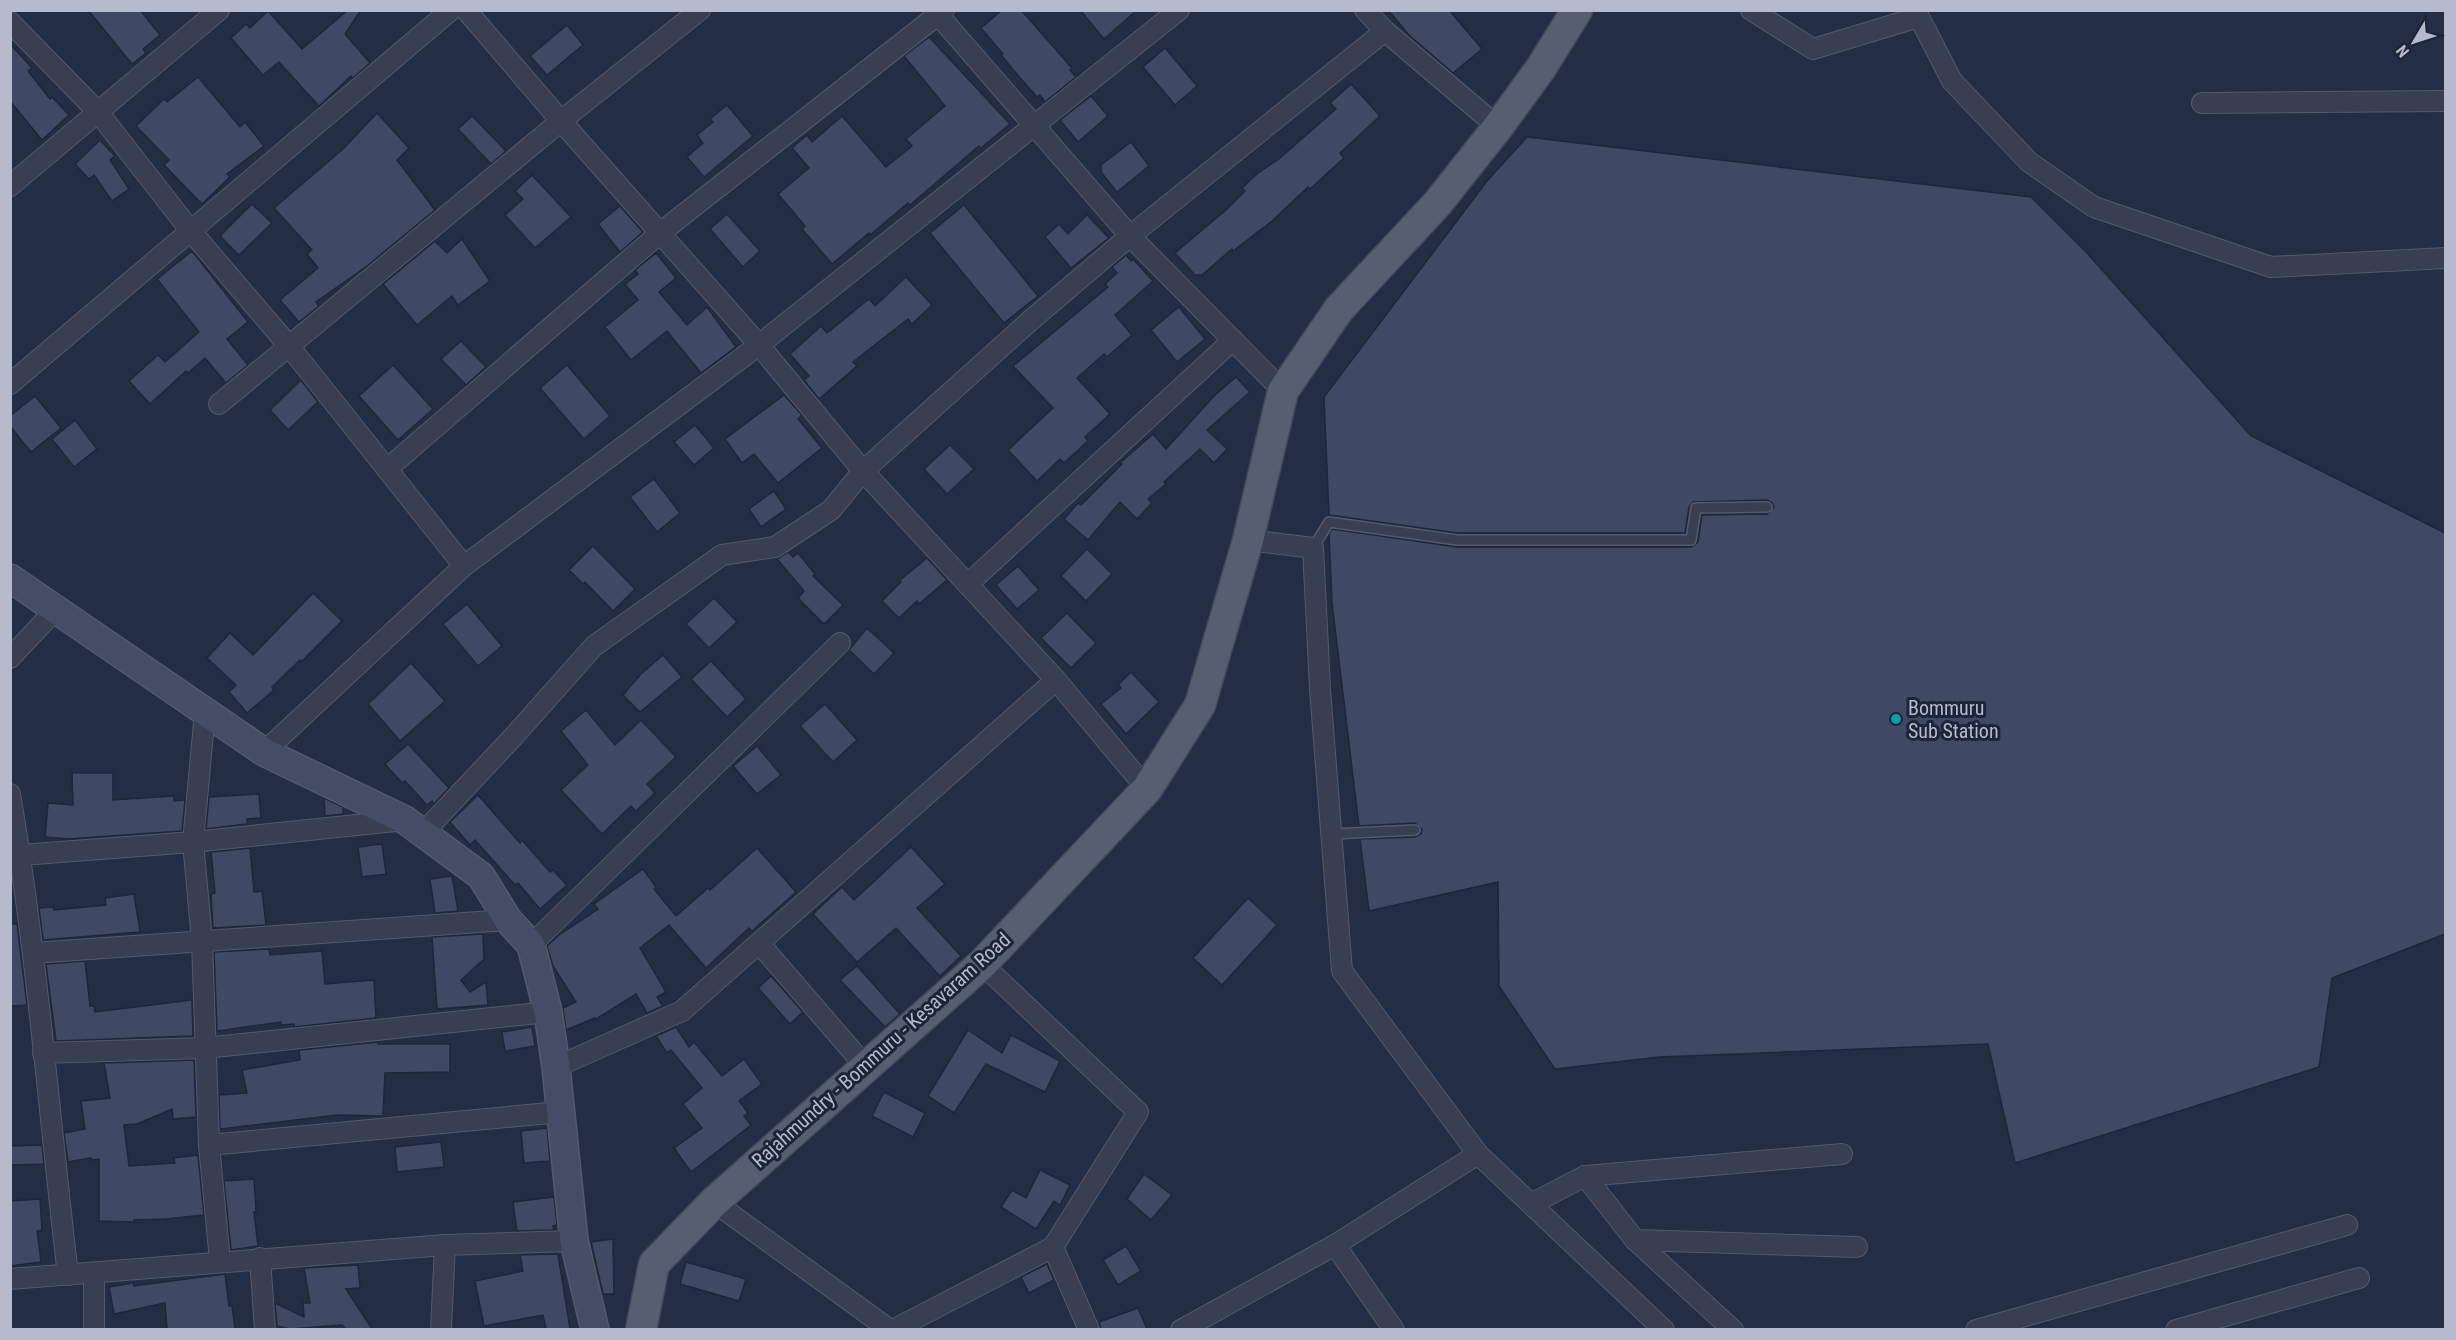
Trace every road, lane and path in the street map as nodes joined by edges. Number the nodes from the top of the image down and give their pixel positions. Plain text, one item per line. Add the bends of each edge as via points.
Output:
1 (219, 10) edge
2 (451, 10) edge
3 (466, 10) edge
4 (699, 10) edge
5 (1179, 10) edge
6 (1365, 10) edge
7 (1577, 10) edge
8 (1751, 10) edge
9 (939, 12) edge
10 (10, 22) edge
11 (1385, 31) junction
12 (2445, 101) edge
13 (2202, 103) dead end
14 (98, 112) junction
15 (561, 121) junction
16 (1035, 126) junction
17 (1498, 128) junction
18 (10, 186) edge
19 (190, 230) junction
20 (660, 233) junction
21 (1130, 236) junction
22 (2445, 258) edge
23 (1233, 340) junction
24 (289, 345) junction
25 (759, 345) junction
26 (10, 384) edge
27 (1283, 391) junction
28 (219, 404) dead end
29 (387, 469) junction
30 (863, 471) junction
31 (1767, 507) dead end
32 (1248, 540) junction
33 (1313, 548) junction
34 (464, 567) junction
35 (10, 578) edge
36 (968, 584) junction
37 (57, 608) junction
38 (840, 644) dead end
39 (10, 658) edge
40 (1056, 680) junction
41 (205, 712) junction
42 (264, 752) junction
43 (1147, 789) junction
44 (10, 794) edge
45 (414, 826) junction
46 (1415, 830) dead end
47 (1332, 834) junction
48 (193, 842) junction
49 (21, 855) junction
50 (508, 920) junction
51 (202, 941) junction
52 (759, 943) junction
53 (531, 945) junction
54 (33, 953) junction
55 (982, 964) junction
56 (548, 1012) junction
57 (205, 1048) junction
58 (43, 1053) junction
59 (556, 1067) junction
60 (866, 1067) junction
61 (560, 1112) junction
62 (209, 1145) junction
63 (1478, 1154) junction
64 (1842, 1154) dead end
65 (1585, 1176) junction
66 (714, 1202) junction
67 (1531, 1204) junction
68 (2347, 1225) dead end
69 (1635, 1240) junction
70 (574, 1241) junction
71 (445, 1245) junction
72 (1335, 1245) junction
73 (1053, 1247) junction
74 (1857, 1247) dead end
75 (260, 1258) junction
76 (220, 1261) junction
77 (94, 1273) junction
78 (68, 1275) junction
79 (2359, 1278) dead end
80 (10, 1279) edge
81 (94, 1329) edge
82 (265, 1329) edge
83 (441, 1329) edge
84 (595, 1329) edge
85 (641, 1329) edge
86 (892, 1329) edge
87 (1089, 1329) edge
88 (1181, 1329) edge
89 (1394, 1329) edge
90 (1664, 1329) edge
91 (1733, 1329) edge
92 (1976, 1329) edge
93 (2176, 1329) edge

1 - 14 street
2 - 19 street
3 - 15 street
4 - 15 street
5 - 16 street
6 - 11 street
7 - 17 main road, Rajahmundry - Bommuru - Kesavaram Road
8 - 22 street via 1813,49 1918,17 1953,81 2029,162 2094,207 2271,267
9 - 16 street
9 - 20 street
10 - 14 street
11 - 17 street
11 - 21 street
12 - 13 street
14 - 18 street
14 - 19 street
15 - 20 street
15 - 24 street
16 - 21 street
16 - 25 street
17 - 27 main road, Rajahmundry - Bommuru - Kesavaram Road via 1437,204 1339,309
19 - 24 street
19 - 26 street
20 - 25 street
20 - 29 street
21 - 23 street
21 - 30 street
23 - 27 street
23 - 36 street
24 - 28 street
24 - 29 street
25 - 30 street
25 - 34 street
27 - 32 main road, Rajahmundry - Bommuru - Kesavaram Road
29 - 34 street
30 - 36 street
30 - 45 street via 831,510 774,548 722,555 594,646 514,736
31 - 33 lane via 1696,508 1691,540 1457,540 1329,522
32 - 33 street
32 - 43 main road, Rajahmundry - Bommuru - Kesavaram Road via 1200,705
33 - 47 street
34 - 42 street
35 - 37 main road
36 - 40 street
37 - 39 street
37 - 41 main road
38 - 53 street
40 - 43 street
40 - 52 street
41 - 42 main road
41 - 48 street
42 - 45 main road
43 - 55 main road, Rajahmundry - Bommuru - Kesavaram Road
44 - 49 street
45 - 48 street
45 - 50 main road via 481,876
46 - 47 lane
47 - 63 street via 1342,971
48 - 49 street
48 - 51 street
49 - 54 street
50 - 51 street
50 - 53 main road
51 - 54 street
51 - 57 street
52 - 59 street via 682,1011
52 - 60 street
53 - 56 main road
54 - 58 street
55 - 60 main road, Rajahmundry - Bommuru - Kesavaram Road
55 - 73 street via 1138,1112
56 - 57 street
56 - 59 main road
57 - 58 street
57 - 62 street
58 - 78 street
59 - 61 main road
60 - 66 main road, Rajahmundry - Bommuru - Kesavaram Road
61 - 62 street
61 - 70 main road
62 - 76 street
63 - 67 street
63 - 72 street
64 - 65 street
65 - 67 street
65 - 69 street
66 - 85 main road, Rajahmundry - Bommuru - Kesavaram Road via 654,1264
66 - 86 street
67 - 90 street
68 - 92 street
69 - 74 street
69 - 91 street
70 - 71 street
70 - 84 main road
71 - 75 street
71 - 83 street
72 - 88 street
72 - 89 street
73 - 86 street
73 - 87 street
75 - 76 street
75 - 82 street
76 - 77 street
77 - 78 street
77 - 81 street
78 - 80 street
79 - 93 street

